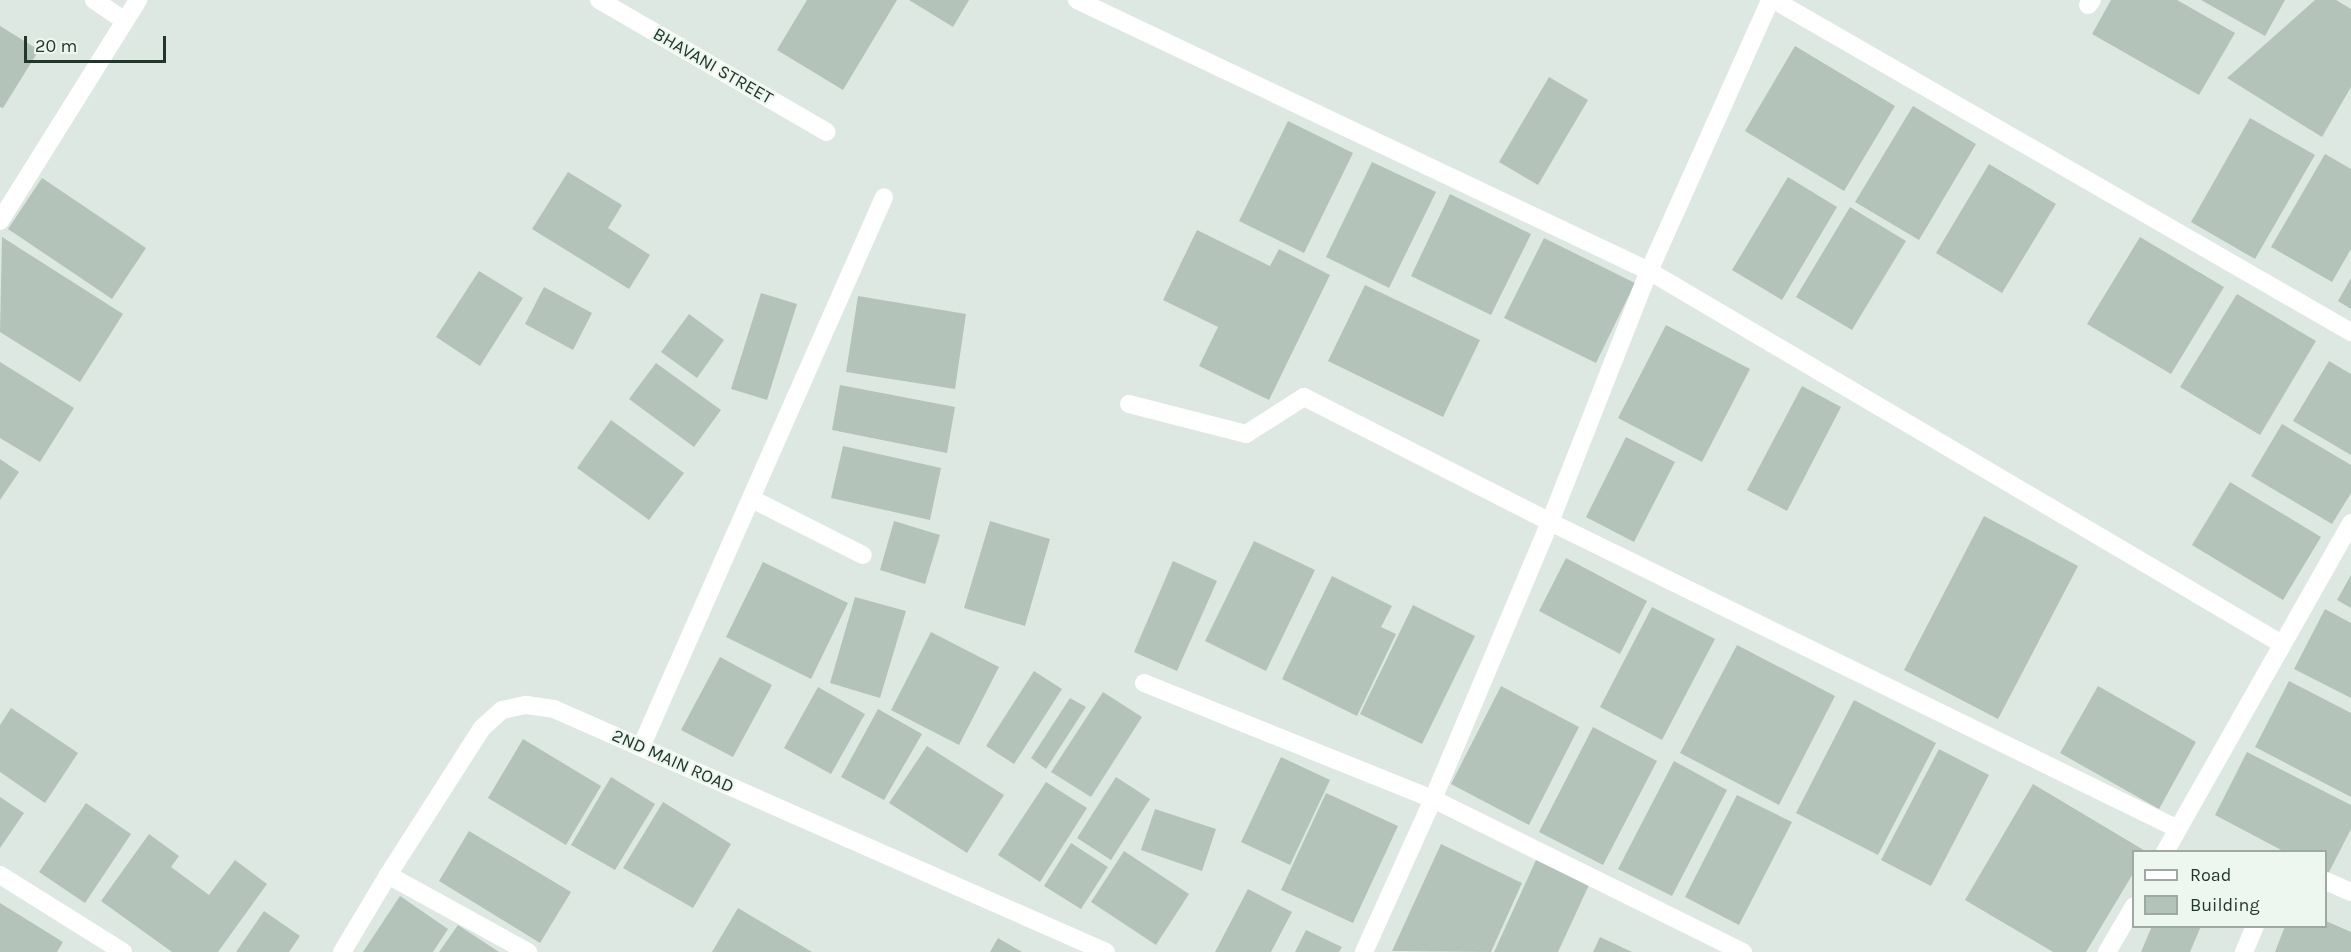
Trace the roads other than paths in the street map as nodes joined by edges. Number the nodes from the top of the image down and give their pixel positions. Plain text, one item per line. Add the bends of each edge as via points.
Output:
1 (94, 0) edge
2 (138, 0) edge
3 (599, 0) edge
4 (1077, 0) edge
5 (1772, 0) edge
6 (125, 21) junction
7 (827, 132) dead end
8 (884, 197) dead end
9 (0, 221) edge
10 (1649, 271) junction
11 (2351, 332) edge
12 (1129, 404) dead end
13 (752, 499) junction
14 (1550, 522) junction
15 (2351, 523) edge
16 (863, 555) dead end
17 (2283, 644) junction
18 (1144, 683) dead end
19 (641, 747) junction
20 (1433, 799) junction
21 (2178, 829) junction
22 (2166, 850) edge
23 (0, 875) edge
24 (387, 875) junction
25 (2327, 882) edge
26 (2351, 892) edge
27 (2132, 908) edge
28 (2255, 928) edge
29 (123, 952) edge
30 (342, 952) edge
31 (528, 952) edge
32 (1106, 952) edge
33 (1364, 952) edge
34 (1743, 952) edge
35 (2107, 952) edge
36 (2244, 952) edge

1 - 6 street
2 - 6 street
3 - 7 street, BHAVANI STREET
4 - 10 street
5 - 10 street
5 - 11 street
6 - 9 street
8 - 13 street
10 - 14 street
10 - 17 street
12 - 14 street via 1246,434 1304,397
13 - 16 street
13 - 19 street
14 - 20 street
14 - 21 street
15 - 17 street
17 - 21 street
18 - 20 street
19 - 24 street, 2ND MAIN ROAD via 554,709 526,705 502,710 482,728
19 - 32 street, 2ND MAIN ROAD
20 - 33 street
20 - 34 street
21 - 22 street
23 - 29 street
24 - 30 street, 2ND MAIN ROAD
24 - 31 street
25 - 26 street
27 - 35 street
28 - 36 street

